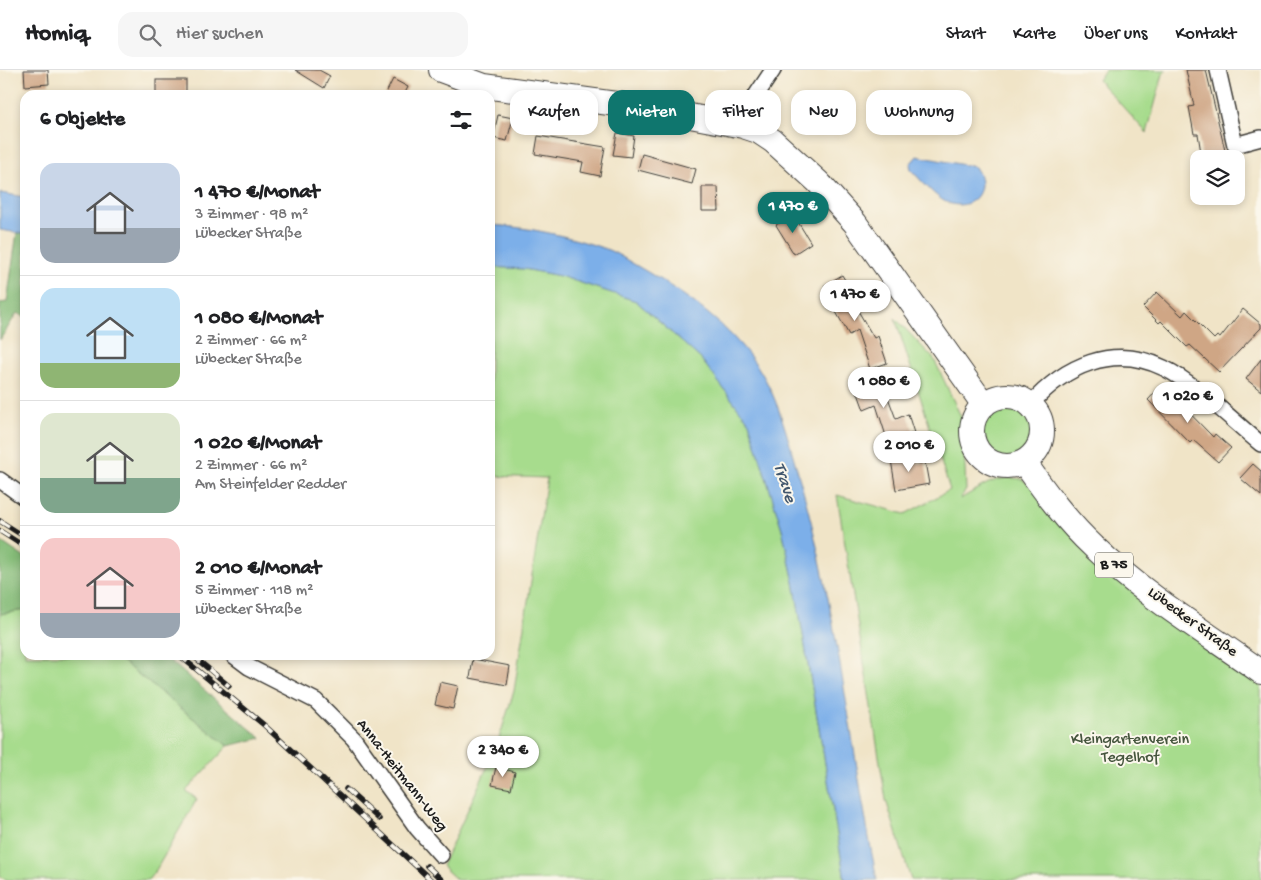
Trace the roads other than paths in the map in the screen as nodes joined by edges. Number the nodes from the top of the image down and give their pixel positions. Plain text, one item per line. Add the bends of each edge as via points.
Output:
1 (441, 70) edge
2 (773, 70) edge
3 (1218, 70) edge
4 (759, 90) edge
5 (705, 119) edge
6 (761, 135) edge
7 (1261, 138) edge
8 (1030, 404) junction
9 (984, 405) junction
10 (1261, 444) edge
11 (1024, 462) junction
12 (0, 480) edge
13 (20, 494) edge
14 (240, 660) edge
15 (1261, 672) edge
16 (441, 855) dead end

1 - 5 main road via 484,86
2 - 4 street
3 - 7 street via 1235,145
6 - 9 main road via 773,141 818,182 855,223
8 - 9 main road via 1006,396
8 - 10 street via 1056,380 1081,365 1108,360 1138,360 1158,366 1183,380
8 - 11 main road via 1040,418 1042,434 1038,448
9 - 11 main road via 973,424 973,439 979,452 988,460 1004,466
11 - 15 main road, Lübecker Straße / B 75 via 1093,547 1126,575
12 - 13 street
14 - 16 street, Anna-Heitmann-Weg via 316,702 354,740 411,820

